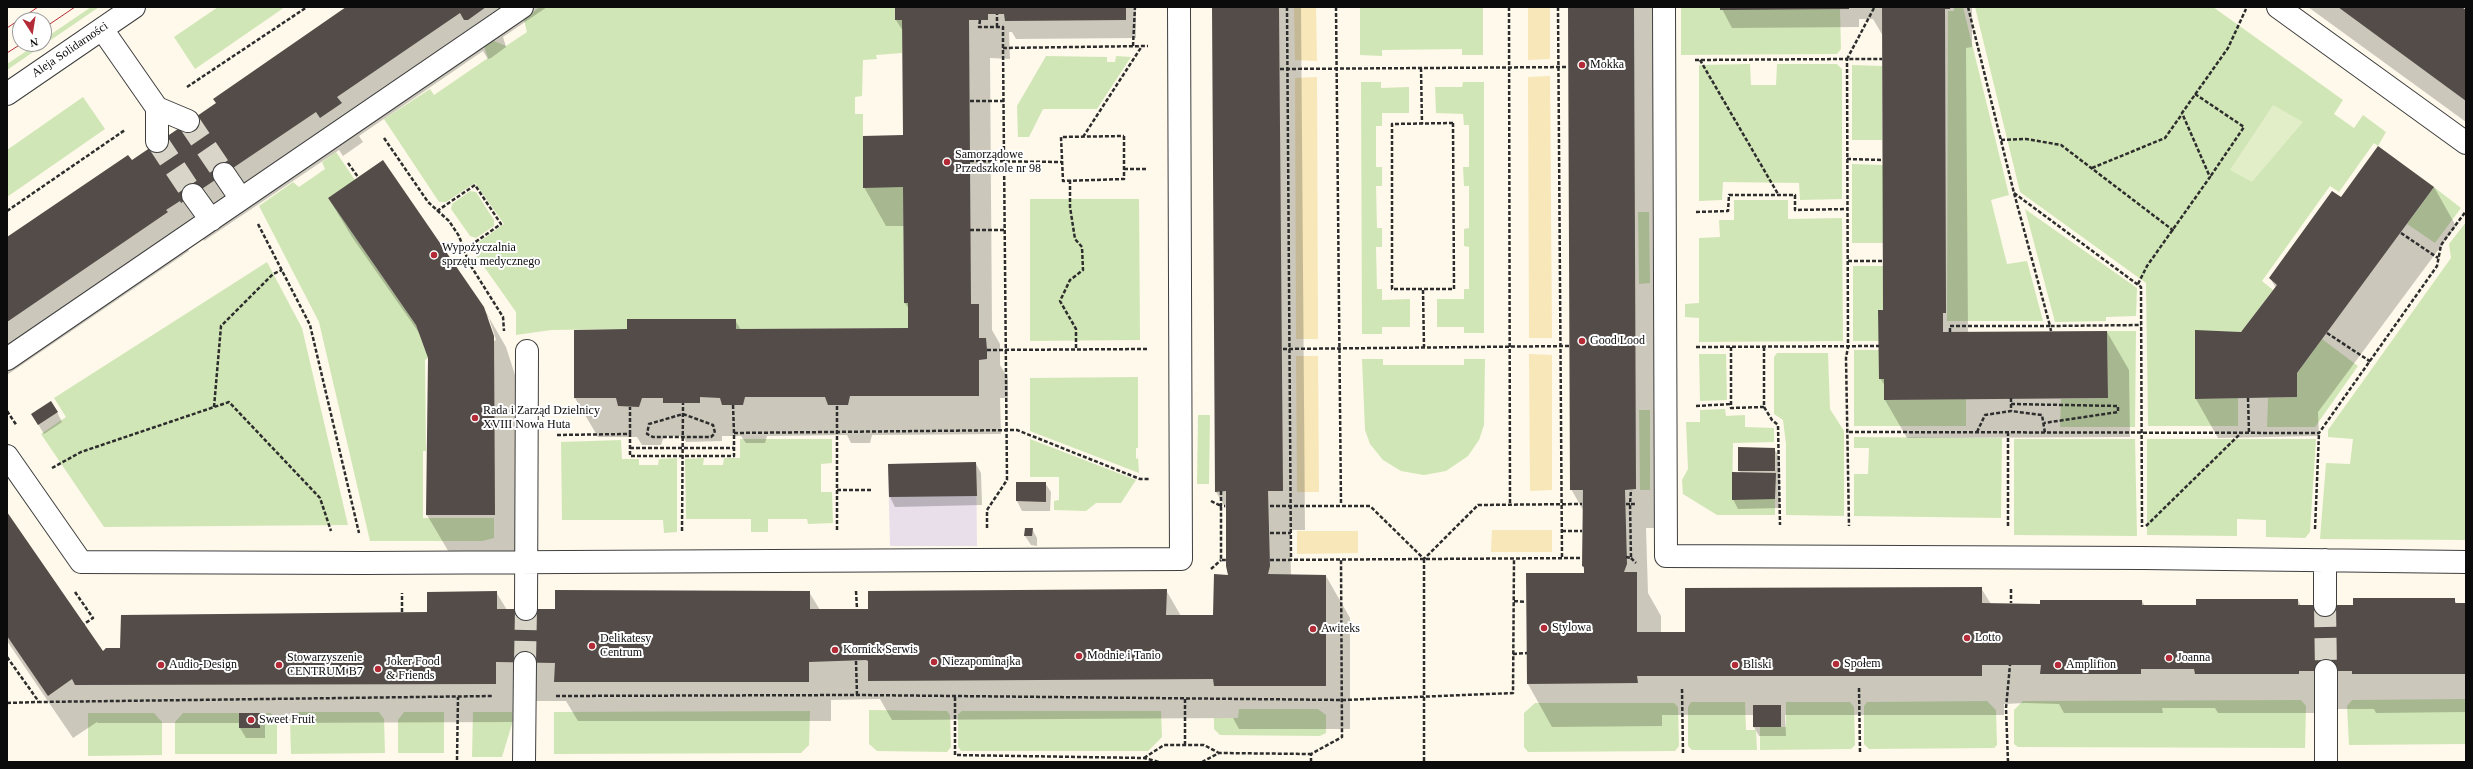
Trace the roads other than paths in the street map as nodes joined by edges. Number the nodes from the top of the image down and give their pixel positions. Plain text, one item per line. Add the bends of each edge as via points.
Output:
1 (134, 7) edge
2 (522, 7) edge
3 (1179, 7) edge
4 (1664, 7) edge
5 (2278, 7) edge
6 (102, 29) junction
7 (7, 94) edge
8 (157, 108) junction
9 (188, 121) tunnel mouth
10 (157, 141) tunnel mouth
11 (2466, 143) edge
12 (224, 174) tunnel mouth
13 (194, 195) tunnel mouth
14 (241, 199) junction
15 (211, 220) junction
16 (527, 351) dead end
17 (7, 359) edge
18 (7, 456) edge
19 (2324, 560) junction
20 (526, 562) junction
21 (2466, 562) edge
22 (2325, 605) tunnel mouth
23 (526, 609) tunnel mouth
24 (525, 663) tunnel mouth
25 (2326, 670) tunnel mouth
26 (524, 762) edge
27 (2326, 762) edge

1 - 6 street, Aleja Solidarności
2 - 14 street
3 - 20 street via 1181,559
4 - 19 street via 1666,556
5 - 11 street
6 - 7 street, Aleja Solidarności
6 - 8 street
8 - 9 street
8 - 10 street
12 - 14 street
13 - 15 street
14 - 15 street
15 - 17 street
16 - 20 street
18 - 20 street via 81,562
19 - 21 street
19 - 22 street
20 - 23 street
24 - 26 street
25 - 27 street

